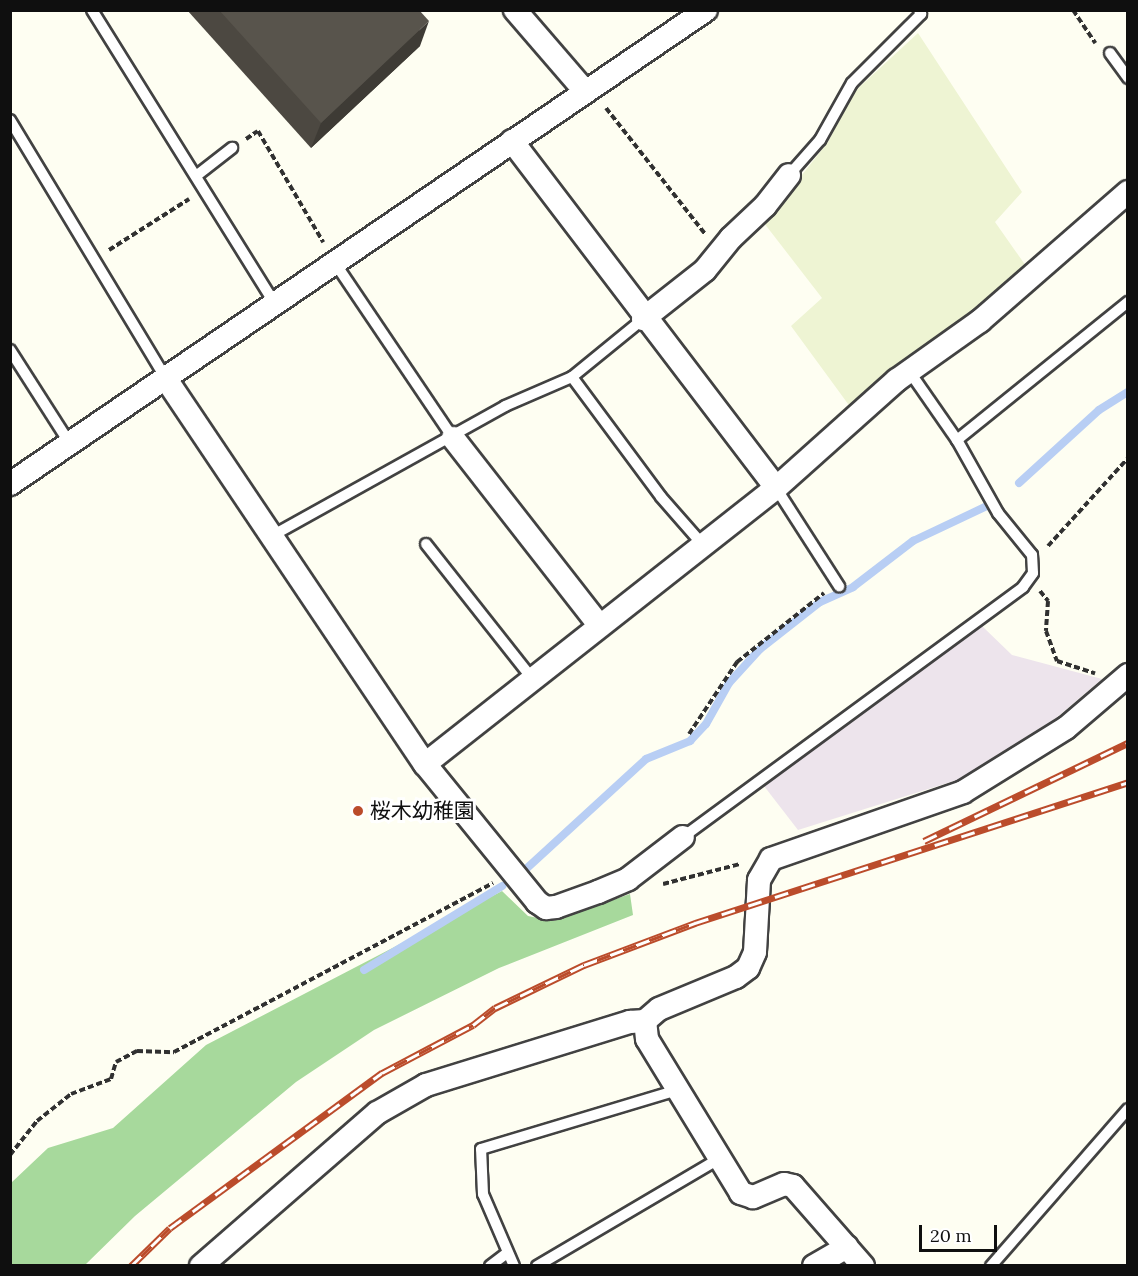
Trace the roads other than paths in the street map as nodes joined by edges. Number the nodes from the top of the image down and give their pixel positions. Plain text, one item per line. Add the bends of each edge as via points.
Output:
1 (92, 10) edge
2 (515, 10) edge
3 (706, 10) edge
4 (918, 10) edge
5 (1110, 53) road end
6 (1128, 78) edge
7 (585, 91) junction
8 (10, 120) edge
9 (512, 141) junction
10 (232, 148) road end
11 (789, 175) joint
12 (196, 176) junction
13 (1128, 192) edge
14 (335, 263) junction
15 (1128, 302) edge
16 (275, 304) junction
17 (643, 319) junction
18 (10, 350) edge
19 (909, 371) junction
20 (572, 377) junction
21 (166, 379) junction
22 (453, 438) junction
23 (957, 440) junction
24 (70, 444) junction
25 (10, 484) edge
26 (776, 488) junction
27 (269, 537) junction
28 (426, 544) dead end
29 (702, 545) junction
30 (838, 584) road end
31 (599, 625) junction
32 (532, 678) junction
33 (1124, 678) edge
34 (425, 764) junction
35 (683, 837) joint
36 (645, 1021) junction
37 (678, 1090) junction
38 (1128, 1109) edge
39 (719, 1159) junction
40 (847, 1247) junction
41 (507, 1253) junction
42 (201, 1266) edge
43 (490, 1266) edge
44 (514, 1266) edge
45 (537, 1266) edge
46 (814, 1266) edge
47 (863, 1266) edge
48 (992, 1266) edge

1 - 12 lane
2 - 7 street
3 - 7 street
4 - 11 lane via 921,14 852,83 820,140
5 - 6 lane
7 - 9 street
8 - 21 lane
9 - 14 street
9 - 17 street
10 - 12 lane
11 - 17 street via 705,270
12 - 16 lane
13 - 19 street via 989,314
14 - 16 street
14 - 22 lane
15 - 23 lane
16 - 21 street
17 - 20 lane
17 - 26 street
18 - 24 lane
19 - 23 lane
19 - 26 street
20 - 22 lane via 505,406
20 - 29 lane via 661,497
21 - 24 street
21 - 27 street
22 - 27 lane
22 - 31 street
23 - 35 lane via 998,513 1032,555 1033,573 1023,587
24 - 25 street
26 - 29 street
26 - 30 lane
27 - 34 street
28 - 32 lane
29 - 31 street
31 - 32 street
32 - 34 street
33 - 36 street via 1066,728 963,792 771,860 759,880 755,952 747,968 736,977 659,1009
34 - 35 street via 537,902 556,907 628,879
36 - 37 street via 647,1040
36 - 42 street via 500,1062 416,1091 376,1113
37 - 39 street
37 - 41 lane via 481,1149 483,1194
38 - 48 lane
39 - 40 street via 741,1193 753,1197 784,1184 793,1186
39 - 45 lane
40 - 46 street
40 - 47 street
41 - 43 lane
41 - 44 lane

